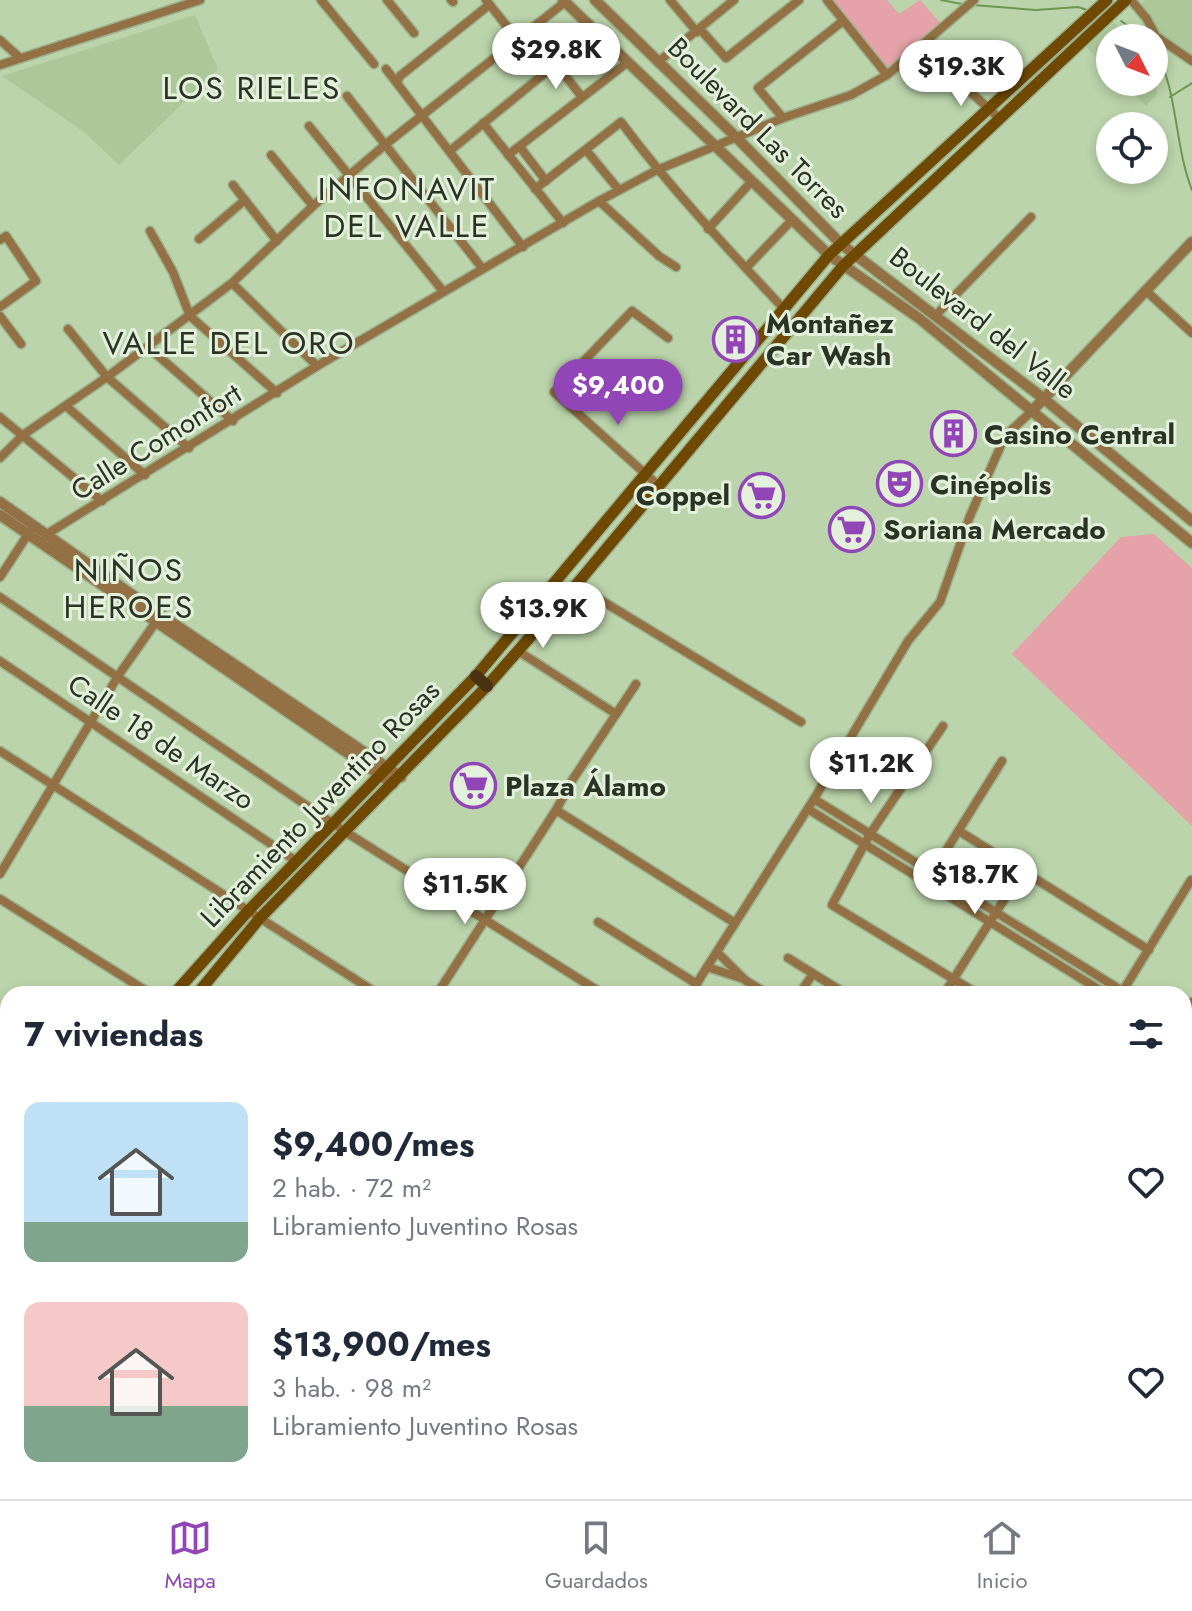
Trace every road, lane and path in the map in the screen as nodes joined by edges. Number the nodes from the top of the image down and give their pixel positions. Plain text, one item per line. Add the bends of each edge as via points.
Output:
1 (200, 0) edge
2 (321, 0) edge
3 (387, 0) edge
4 (595, 0) edge
5 (670, 0) edge
6 (734, 0) edge
7 (799, 0) edge
8 (827, 0) edge
9 (974, 0) edge
10 (1107, 0) edge
11 (1128, 0) edge
12 (564, 1) edge
13 (488, 2) edge
14 (843, 21) junction
15 (698, 30) junction
16 (414, 33) dead end
17 (522, 36) junction
18 (0, 40) edge
19 (920, 46) junction
20 (19, 57) junction
21 (1192, 61) edge
22 (628, 62) junction
23 (658, 62) junction
24 (374, 64) dead end
25 (0, 65) edge
26 (551, 68) junction
27 (386, 69) dead end
28 (887, 75) junction
29 (397, 82) junction
30 (347, 96) dead end
31 (582, 97) junction
32 (986, 109) junction
33 (422, 114) junction
34 (783, 118) junction
35 (1000, 119) junction
36 (483, 123) junction
37 (309, 126) dead end
38 (737, 138) junction
39 (386, 144) junction
40 (520, 147) junction
41 (716, 147) junction
42 (451, 150) junction
43 (586, 150) junction
44 (271, 155) dead end
45 (508, 155) junction
46 (657, 170) junction
47 (350, 174) junction
48 (546, 181) junction
49 (752, 181) junction
50 (233, 185) dead end
51 (535, 189) junction
52 (619, 190) junction
53 (245, 200) junction
54 (599, 201) junction
55 (313, 206) junction
56 (1031, 217) dead end
57 (792, 220) junction
58 (563, 223) junction
59 (708, 229) junction
60 (150, 231) dead end
61 (3, 238) edge
62 (199, 239) dead end
63 (277, 241) junction
64 (1192, 242) edge
65 (841, 244) junction
66 (523, 247) junction
67 (855, 254) junction
68 (829, 255) junction
69 (843, 266) junction
70 (676, 267) dead end
71 (482, 268) junction
72 (746, 268) junction
73 (232, 283) junction
74 (1145, 290) junction
75 (443, 291) junction
76 (0, 307) edge
77 (784, 309) junction
78 (936, 315) junction
79 (0, 316) edge
80 (190, 316) junction
81 (68, 329) dead end
82 (1192, 333) edge
83 (668, 338) dead end
84 (21, 344) dead end
85 (148, 347) junction
86 (980, 351) junction
87 (962, 354) junction
88 (317, 366) junction
89 (107, 377) junction
90 (277, 393) junction
91 (1043, 398) junction
92 (66, 406) junction
93 (1033, 410) junction
94 (0, 417) edge
95 (233, 421) junction
96 (23, 435) junction
97 (189, 448) junction
98 (0, 458) edge
99 (1124, 465) junction
100 (647, 473) junction
101 (145, 475) junction
102 (1113, 479) junction
103 (659, 486) junction
104 (102, 501) junction
105 (0, 502) edge
106 (0, 515) edge
107 (1192, 521) edge
108 (31, 530) junction
109 (44, 539) junction
110 (1192, 543) edge
111 (0, 577) edge
112 (576, 585) junction
113 (0, 597) edge
114 (158, 619) junction
115 (518, 651) junction
116 (0, 661) edge
117 (118, 676) junction
118 (476, 676) junction
119 (636, 684) dead end
120 (487, 686) junction
121 (616, 714) junction
122 (92, 721) junction
123 (801, 722) dead end
124 (943, 726) dead end
125 (0, 751) edge
126 (1002, 761) dead end
127 (383, 770) junction
128 (397, 780) junction
129 (52, 785) junction
130 (814, 799) junction
131 (808, 809) junction
132 (556, 810) junction
133 (332, 823) junction
134 (344, 831) junction
135 (959, 831) junction
136 (870, 834) junction
137 (864, 844) junction
138 (296, 861) junction
139 (1023, 870) junction
140 (932, 873) junction
141 (0, 874) edge
142 (1191, 880) edge
143 (0, 899) edge
144 (249, 910) junction
145 (995, 913) junction
146 (260, 918) junction
147 (486, 920) junction
148 (598, 922) dead end
149 (735, 923) junction
150 (989, 923) junction
151 (1149, 950) junction
152 (717, 952) junction
153 (788, 958) dead end
154 (707, 967) junction
155 (813, 974) junction
156 (954, 979) junction
157 (745, 980) junction
158 (697, 984) joint
159 (138, 986) edge
160 (181, 986) edge
161 (204, 986) edge
162 (366, 986) edge
163 (442, 986) edge
164 (590, 986) edge
165 (755, 986) edge
166 (805, 986) edge
167 (833, 986) edge
168 (949, 986) edge
169 (965, 986) edge
170 (1093, 986) edge
171 (1113, 986) edge
172 (1128, 986) edge

1 - 20 street
2 - 24 street
3 - 16 street
4 - 23 street, Boulevard Las Torres
5 - 15 street
6 - 15 street
7 - 15 street via 726,58
8 - 14 street
9 - 19 street, Calle Comonfort
10 - 32 main road, Libramiento Juventino Rosas
11 - 21 street via 1156,36
11 - 35 main road, Libramiento Juventino Rosas
12 - 17 street
12 - 22 street, Boulevard Las Torres
13 - 17 street
13 - 29 street
14 - 28 street
14 - 34 street via 758,88
15 - 23 street
17 - 26 street
17 - 33 street
18 - 20 street
19 - 28 street, Calle Comonfort
19 - 32 street
20 - 25 street
22 - 31 street
22 - 41 street, Boulevard Las Torres
23 - 38 street, Boulevard Las Torres
26 - 31 street
26 - 36 street
27 - 29 street
28 - 34 street, Calle Comonfort via 851,95
29 - 33 street
30 - 39 street
31 - 40 street
32 - 35 street
32 - 65 main road, Libramiento Juventino Rosas
33 - 39 street
33 - 42 street
34 - 38 street, Calle Comonfort
35 - 67 main road, Libramiento Juventino Rosas
36 - 42 street
36 - 45 street
37 - 47 street
38 - 41 street, Calle Comonfort
38 - 65 street, Boulevard Las Torres
39 - 47 street
39 - 71 street
40 - 45 street
40 - 48 street
41 - 46 street, Calle Comonfort
41 - 49 street, Boulevard Las Torres
42 - 66 street
43 - 46 street via 621,122
43 - 48 street
43 - 52 street
44 - 55 street
45 - 51 street
46 - 52 street, Calle Comonfort
46 - 59 street
47 - 55 street
47 - 75 street
48 - 51 street
49 - 57 street, Boulevard Las Torres
49 - 59 street
50 - 53 street
51 - 58 street
52 - 54 street, Calle Comonfort
53 - 62 street
53 - 63 street
54 - 58 street, Calle Comonfort
54 - 70 street
55 - 63 street
56 - 78 street
57 - 68 street, Boulevard Las Torres
57 - 72 street
58 - 66 street, Calle Comonfort
59 - 72 street
60 - 80 street
61 - 76 street via 36,281
63 - 73 street
64 - 74 street
65 - 67 street, Boulevard Las Torres
65 - 68 main road, Libramiento Juventino Rosas
66 - 71 street, Calle Comonfort
67 - 69 main road, Libramiento Juventino Rosas
67 - 78 street, Boulevard del Valle
68 - 69 street, Boulevard Las Torres
68 - 77 main road, Libramiento Juventino Rosas
69 - 87 street, Boulevard del Valle
69 - 103 main road, Libramiento Juventino Rosas
71 - 75 street, Calle Comonfort
72 - 77 street
73 - 80 street
73 - 88 street
74 - 82 street
74 - 91 street
75 - 88 street, Calle Comonfort
77 - 100 main road, Libramiento Juventino Rosas
78 - 86 street, Boulevard del Valle
79 - 84 street
80 - 85 street
80 - 90 street
81 - 89 street
83 - 100 street via 632,311 554,392
85 - 89 street
85 - 95 street
86 - 87 street
86 - 91 street, Boulevard del Valle
87 - 93 street, Boulevard del Valle
88 - 90 street, Calle Comonfort
89 - 92 street
89 - 97 street
90 - 95 street, Calle Comonfort
91 - 93 street
91 - 99 street, Boulevard del Valle
92 - 96 street
92 - 101 street
93 - 102 street, Boulevard del Valle
93 - 130 street via 1005,436 940,602 908,641
94 - 96 street
95 - 97 street, Calle Comonfort
96 - 98 street
96 - 104 street
97 - 101 street, Calle Comonfort
99 - 102 street
99 - 107 street, Boulevard del Valle
100 - 103 street
100 - 118 main road, Libramiento Juventino Rosas
101 - 104 street, Calle Comonfort
102 - 110 street, Boulevard del Valle
103 - 112 main road, Libramiento Juventino Rosas
104 - 109 street, Calle Comonfort
105 - 108 street
106 - 108 street
108 - 109 street
108 - 111 street
109 - 114 street
112 - 115 main road, Libramiento Juventino Rosas
112 - 123 street
113 - 117 street
114 - 117 street
114 - 127 street
115 - 120 main road, Libramiento Juventino Rosas
115 - 121 street
116 - 122 street, Calle 18 de Marzo
117 - 122 street
117 - 133 street
118 - 120 main road
118 - 127 main road, Libramiento Juventino Rosas
119 - 121 street
120 - 128 main road, Libramiento Juventino Rosas
121 - 132 street
122 - 129 street
122 - 138 street, Calle 18 de Marzo
124 - 136 street
125 - 129 street
126 - 135 street
127 - 128 street
127 - 133 main road, Libramiento Juventino Rosas
128 - 134 main road, Libramiento Juventino Rosas
129 - 141 street
129 - 144 street
130 - 131 street
130 - 136 street
131 - 137 street
131 - 149 street
132 - 147 street
132 - 149 street
133 - 134 street
133 - 138 main road, Libramiento Juventino Rosas
134 - 146 main road, Libramiento Juventino Rosas
134 - 147 street
135 - 139 street
135 - 140 street
136 - 137 street
136 - 140 street
137 - 150 street
137 - 156 street via 832,905
138 - 144 main road, Libramiento Juventino Rosas
139 - 145 street
139 - 151 street
140 - 145 street
142 - 151 street
143 - 159 street
144 - 146 street
144 - 160 main road, Libramiento Juventino Rosas
145 - 150 street
145 - 171 street
146 - 161 main road, Libramiento Juventino Rosas
146 - 162 street
147 - 163 street
147 - 164 street
148 - 158 street
149 - 152 street
150 - 156 street
150 - 170 street
151 - 172 street
152 - 154 street
152 - 157 street
153 - 155 street
154 - 157 street
154 - 158 street
155 - 166 street
155 - 167 street
156 - 168 street
156 - 169 street
157 - 165 street

